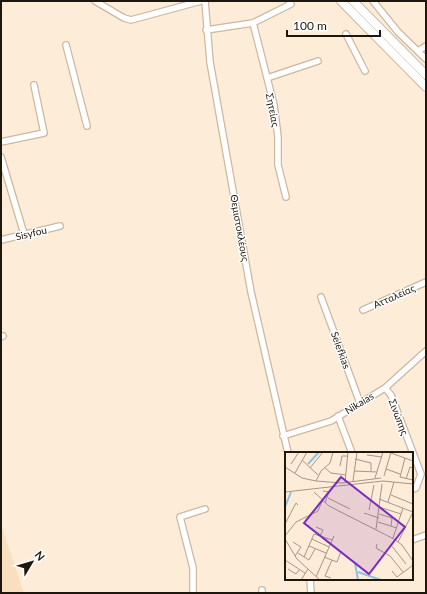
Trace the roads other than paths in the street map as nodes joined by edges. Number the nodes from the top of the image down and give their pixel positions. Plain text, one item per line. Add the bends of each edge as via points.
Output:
1 (95, 1) edge
2 (201, 1) edge
3 (205, 1) edge
4 (341, 1) edge
5 (352, 1) edge
6 (374, 2) edge
7 (290, 3) edge
8 (253, 23) junction
9 (206, 30) junction
10 (346, 34) dead end
11 (66, 45) dead end
12 (426, 46) edge
13 (418, 51) junction
14 (426, 59) edge
15 (318, 61) dead end
16 (365, 71) dead end
17 (426, 75) edge
18 (267, 78) junction
19 (34, 85) dead end
20 (426, 88) edge
21 (88, 126) dead end
22 (1, 142) edge
23 (1, 157) edge
24 (286, 197) dead end
25 (60, 226) dead end
26 (24, 234) junction
27 (1, 240) edge
28 (426, 282) edge
29 (321, 297) dead end
30 (363, 310) dead end
31 (426, 351) edge
32 (385, 388) junction
33 (360, 403) junction
34 (338, 416) junction
35 (282, 436) junction
36 (288, 452) edge
37 (352, 452) edge
38 (413, 452) edge
39 (413, 453) edge
40 (413, 489) edge
41 (205, 508) dead end
42 (426, 535) edge
43 (413, 540) edge
44 (310, 580) edge
45 (194, 593) edge
46 (311, 593) edge

1 - 2 street via 131,20
3 - 9 street, Θεμιστοκλέους
4 - 20 main road
5 - 17 main road
6 - 13 street via 398,32
7 - 8 street
8 - 9 street
8 - 18 street, Σητείας
9 - 35 street, Θεμιστοκλέους via 251,292
10 - 16 street
11 - 21 street
12 - 13 street
13 - 14 street
15 - 18 street
18 - 24 street, Σητείας via 274,105 278,165
19 - 22 street via 44,133
23 - 26 street
25 - 26 street, Sisyfou
26 - 27 street, Sisyfou
28 - 30 street, Ατταλείας
29 - 33 street, Selefkias
31 - 32 street, Nikaias
32 - 33 street, Nikaias
32 - 38 street, Σινώπης via 391,395
33 - 34 street, Nikaias
34 - 35 street, Nikaias
34 - 37 street
35 - 36 street, Θεμιστοκλέους
39 - 40 street, Σινώπης via 421,474 416,488
41 - 45 street via 180,517 193,568
42 - 43 street
44 - 46 street

